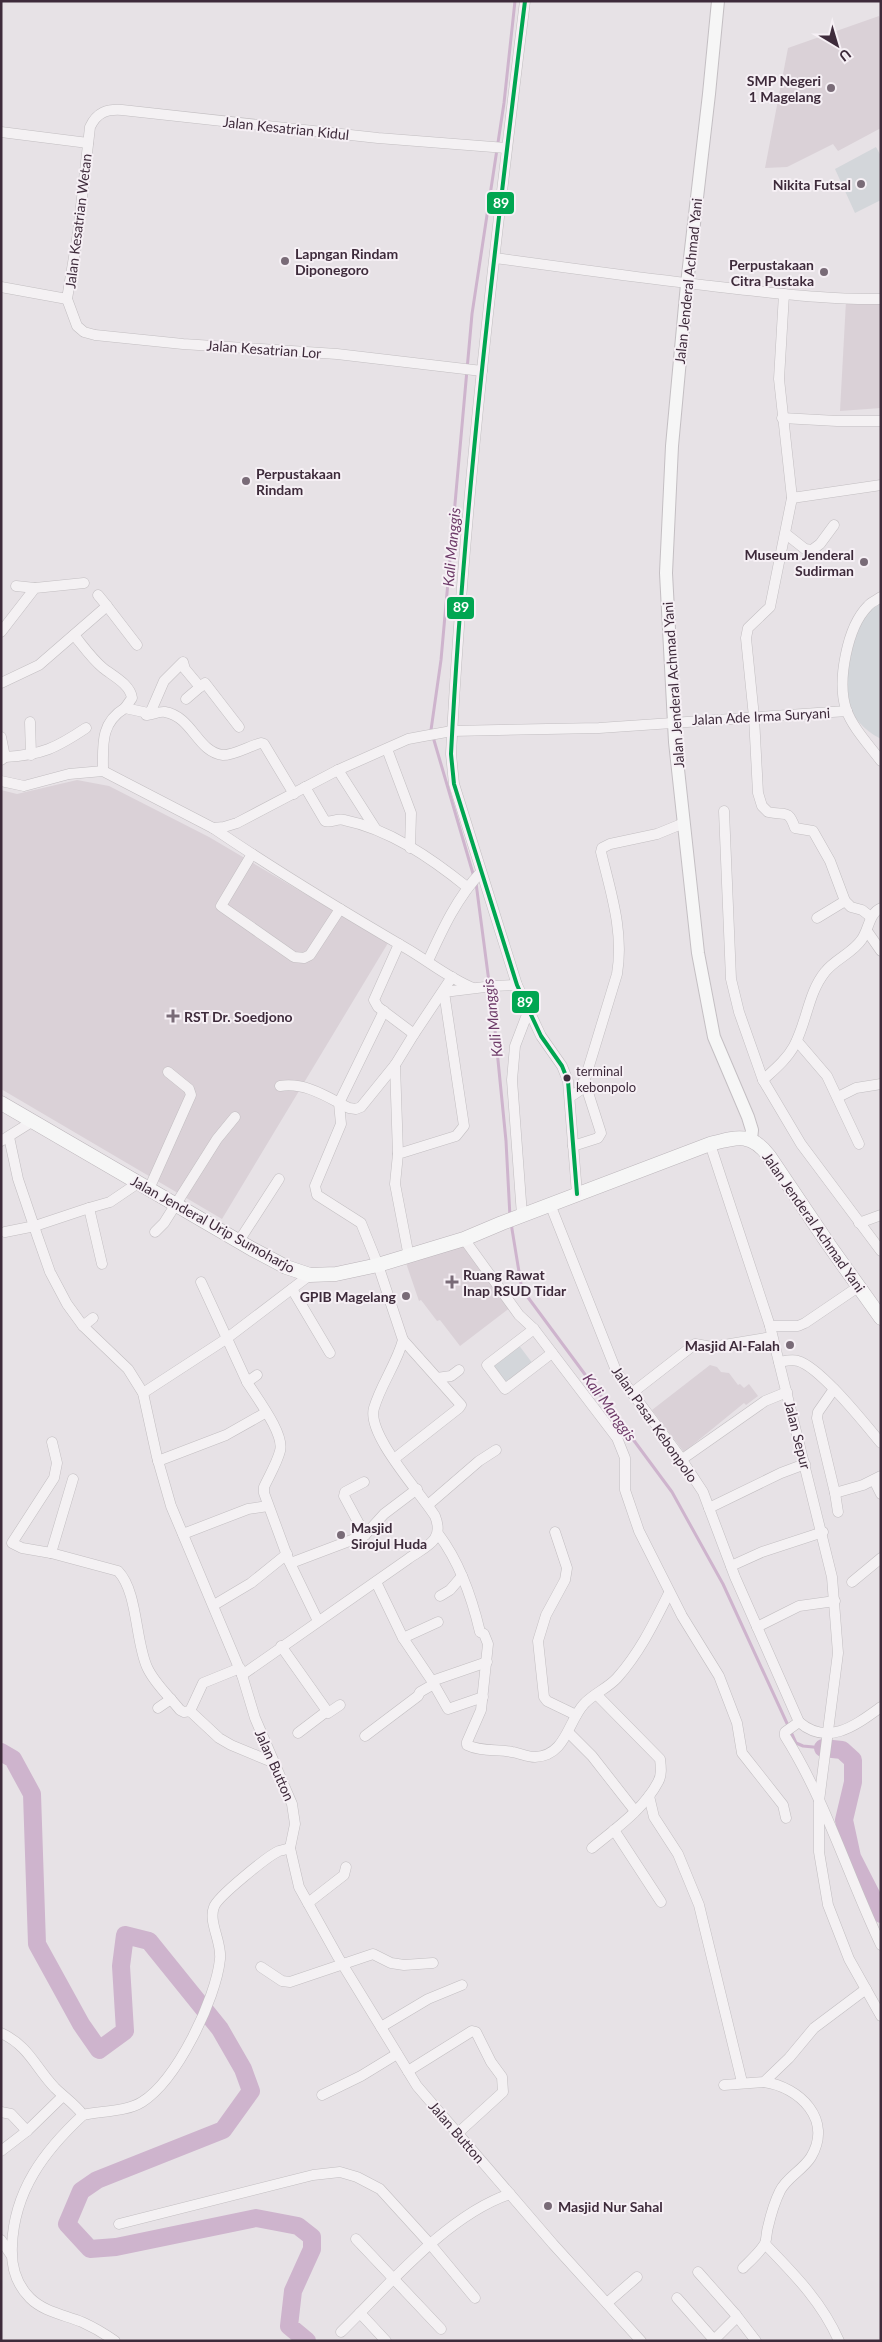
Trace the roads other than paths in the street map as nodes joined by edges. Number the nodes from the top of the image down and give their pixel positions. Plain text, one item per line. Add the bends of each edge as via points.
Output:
1 (525, 1) edge
2 (718, 1) edge
3 (1, 132) edge
4 (88, 143) junction
5 (506, 148) junction
6 (495, 258) junction
7 (686, 284) junction
8 (1, 287) edge
9 (784, 294) junction
10 (68, 299) junction
11 (881, 299) edge
12 (482, 371) junction
13 (782, 418) junction
14 (881, 420) edge
15 (881, 485) edge
16 (792, 498) junction
17 (834, 524) dead end
18 (786, 534) junction
19 (84, 583) dead end
20 (16, 586) dead end
21 (36, 588) junction
22 (98, 595) dead end
23 (881, 597) edge
24 (107, 606) junction
25 (1, 632) edge
26 (74, 635) junction
27 (137, 646) dead end
28 (1, 683) edge
29 (200, 687) junction
30 (186, 699) dead end
31 (154, 704) junction
32 (124, 708) junction
33 (847, 711) junction
34 (176, 712) dead end
35 (754, 717) junction
36 (674, 721) junction
37 (30, 722) dead end
38 (239, 727) dead end
39 (86, 728) dead end
40 (452, 731) junction
41 (1, 737) edge
42 (387, 749) junction
43 (31, 755) junction
44 (3, 758) edge
45 (881, 761) edge
46 (103, 770) junction
47 (338, 770) junction
48 (1, 781) edge
49 (305, 788) junction
50 (294, 794) junction
51 (724, 811) dead end
52 (684, 823) junction
53 (212, 828) junction
54 (374, 828) junction
55 (410, 848) junction
56 (252, 854) junction
57 (475, 879) junction
58 (845, 902) junction
59 (881, 908) edge
60 (340, 909) junction
61 (871, 917) junction
62 (817, 918) dead end
63 (867, 931) junction
64 (399, 944) junction
65 (881, 952) edge
66 (428, 961) junction
67 (452, 977) junction
68 (517, 986) junction
69 (474, 988) junction
70 (444, 992) junction
71 (384, 1011) junction
72 (528, 1012) junction
73 (414, 1034) junction
74 (797, 1040) junction
75 (395, 1065) junction
76 (168, 1072) dead end
77 (584, 1080) junction
78 (763, 1080) junction
79 (881, 1084) edge
80 (280, 1086) dead end
81 (570, 1097) junction
82 (838, 1097) junction
83 (1, 1103) edge
84 (338, 1103) junction
85 (235, 1117) dead end
86 (33, 1121) junction
87 (5, 1139) edge
88 (751, 1139) junction
89 (710, 1144) junction
90 (858, 1144) dead end
91 (574, 1146) junction
92 (398, 1154) junction
93 (279, 1179) dead end
94 (143, 1186) junction
95 (577, 1194) junction
96 (174, 1203) junction
97 (550, 1204) junction
98 (89, 1208) junction
99 (881, 1215) edge
100 (520, 1216) junction
101 (859, 1222) junction
102 (35, 1226) junction
103 (5, 1232) dead end
104 (155, 1232) dead end
105 (464, 1239) junction
106 (239, 1241) junction
107 (881, 1251) edge
108 (409, 1257) junction
109 (102, 1264) dead end
110 (378, 1265) junction
111 (310, 1276) junction
112 (201, 1282) dead end
113 (858, 1287) junction
114 (292, 1289) junction
115 (93, 1318) dead end
116 (881, 1318) edge
117 (83, 1326) junction
118 (770, 1326) junction
119 (534, 1329) junction
120 (772, 1337) junction
121 (226, 1339) junction
122 (403, 1340) junction
123 (330, 1353) dead end
124 (552, 1354) junction
125 (779, 1362) junction
126 (459, 1370) dead end
127 (257, 1375) dead end
128 (437, 1378) junction
129 (247, 1382) junction
130 (834, 1389) junction
131 (787, 1392) junction
132 (143, 1393) junction
133 (632, 1393) junction
134 (265, 1413) junction
135 (52, 1442) dead end
136 (881, 1443) edge
137 (496, 1450) dead end
138 (394, 1459) junction
139 (682, 1460) junction
140 (158, 1461) junction
141 (805, 1464) junction
142 (73, 1478) dead end
143 (878, 1478) edge
144 (364, 1482) dead end
145 (417, 1489) junction
146 (835, 1493) junction
147 (881, 1494) edge
148 (428, 1505) junction
149 (268, 1506) junction
150 (710, 1508) junction
151 (838, 1512) dead end
152 (556, 1532) dead end
153 (823, 1532) junction
154 (183, 1534) junction
155 (365, 1535) junction
156 (439, 1535) junction
157 (51, 1553) junction
158 (288, 1557) junction
159 (881, 1558) edge
160 (731, 1566) junction
161 (462, 1576) junction
162 (376, 1582) junction
163 (852, 1582) dead end
164 (669, 1593) junction
165 (440, 1596) dead end
166 (835, 1601) junction
167 (214, 1605) junction
168 (318, 1622) junction
169 (438, 1622) dead end
170 (757, 1627) junction
171 (403, 1638) junction
172 (281, 1646) junction
173 (487, 1662) junction
174 (241, 1672) junction
175 (433, 1682) junction
176 (597, 1695) junction
177 (483, 1697) junction
178 (171, 1699) junction
179 (340, 1705) dead end
180 (881, 1707) edge
181 (158, 1708) dead end
182 (190, 1710) junction
183 (327, 1711) junction
184 (576, 1715) junction
185 (795, 1725) junction
186 (569, 1733) junction
187 (298, 1734) dead end
188 (365, 1736) dead end
189 (828, 1738) junction
190 (272, 1762) junction
191 (649, 1796) junction
192 (819, 1801) junction
193 (636, 1809) junction
194 (654, 1817) junction
195 (786, 1818) dead end
196 (614, 1830) junction
197 (290, 1848) junction
198 (592, 1848) dead end
199 (346, 1867) dead end
200 (661, 1902) dead end
201 (308, 1903) junction
202 (881, 1945) edge
203 (433, 1963) dead end
204 (343, 1965) junction
205 (262, 1967) dead end
206 (462, 1985) dead end
207 (866, 1989) junction
208 (881, 2016) edge
209 (381, 2027) junction
210 (1, 2033) edge
211 (397, 2054) junction
212 (408, 2072) junction
213 (742, 2082) junction
214 (764, 2082) junction
215 (724, 2085) dead end
216 (322, 2095) dead end
217 (63, 2096) junction
218 (1, 2112) edge
219 (83, 2115) junction
220 (27, 2131) junction
221 (458, 2133) junction
222 (1, 2151) edge
223 (498, 2181) junction
224 (510, 2194) junction
225 (489, 2201) junction
226 (120, 2224) dead end
227 (356, 2239) dead end
228 (765, 2244) junction
229 (431, 2245) junction
230 (5, 2248) edge
231 (743, 2268) dead end
232 (698, 2272) dead end
233 (637, 2277) dead end
234 (395, 2279) junction
235 (474, 2298) dead end
236 (677, 2298) dead end
237 (607, 2303) junction
238 (360, 2313) junction
239 (736, 2315) junction
240 (441, 2329) dead end
241 (341, 2332) dead end
242 (714, 2340) edge
243 (116, 2341) edge
244 (386, 2341) edge
245 (641, 2341) edge
246 (756, 2341) edge
247 (838, 2341) edge

1 - 5 street
2 - 7 main road, Jalan Jenderal Achmad Yani
3 - 4 street
4 - 5 street, Jalan Kesatrian Kidul via 94,119 113,110
4 - 10 street, Jalan Kesatrian Wetan
5 - 6 street
6 - 7 street
6 - 12 street
7 - 9 street
7 - 36 main road, Jalan Jenderal Achmad Yani via 672,446 666,574
8 - 10 street
9 - 11 street
9 - 13 street via 778,379
10 - 12 street, Jalan Kesatrian Lor via 77,326 95,335 337,354
12 - 40 street via 468,500
13 - 14 street
13 - 16 street
15 - 16 street
16 - 18 street
17 - 18 street via 812,550 805,549
18 - 35 street via 770,606 748,628 746,638
19 - 21 street
20 - 21 street
21 - 25 street
22 - 24 street
23 - 33 street, Jalan Ade Irma Suryani via 868,606 853,628 842,679
24 - 26 street
24 - 27 street
26 - 28 street via 39,665
26 - 32 street via 130,693 132,698
29 - 30 street
29 - 31 street via 183,662 164,681
29 - 38 street via 205,683
31 - 32 street via 148,713
31 - 34 street
32 - 46 street via 112,717 106,727
32 - 50 street via 125,711 148,715 164,712 190,726 201,743 222,754 264,744
33 - 35 street, Jalan Ade Irma Suryani
33 - 45 street, Jalan Ade Irma Suryani
35 - 36 street, Jalan Ade Irma Suryani
35 - 58 street via 758,793 762,806 768,812 789,815 795,828 814,831 830,860
36 - 40 street, Jalan Ade Irma Suryani via 599,728
36 - 52 main road, Jalan Jenderal Achmad Yani
37 - 43 street
39 - 43 street via 58,746
40 - 42 street, Jalan Ade Irma Suryani via 408,739
40 - 57 street via 454,784
41 - 44 street
42 - 47 street, Jalan Ade Irma Suryani
42 - 55 street via 411,813
43 - 44 street
46 - 48 street via 69,774 24,786
46 - 53 street
47 - 49 street, Jalan Ade Irma Suryani
47 - 54 street
49 - 50 street, Jalan Ade Irma Suryani
49 - 54 street via 325,821 340,819
50 - 53 street, Jalan Ade Irma Suryani via 237,823
51 - 78 street via 731,979
52 - 77 street via 657,834 602,848 618,918 620,958
52 - 88 main road, Jalan Jenderal Achmad Yani via 708,1014 714,1037 748,1117
53 - 56 street
54 - 55 street
55 - 57 street
56 - 60 street
56 - 60 street via 221,906 294,958 310,955
57 - 66 street via 449,914
57 - 68 street
58 - 61 street
58 - 62 street
59 - 61 street
60 - 64 street
61 - 63 street
63 - 65 street
63 - 74 street via 858,946 826,970 817,984
64 - 66 street
64 - 71 street via 374,997
66 - 67 street
67 - 69 street
67 - 70 street
68 - 69 street
68 - 72 street
69 - 70 street
70 - 73 street
70 - 92 street via 464,1126 456,1136
71 - 73 street
71 - 84 street
72 - 81 street via 562,1066
72 - 100 street via 515,1046 512,1080
73 - 75 street
74 - 78 street via 782,1062
74 - 82 street via 827,1076
75 - 84 street via 361,1107 349,1108
75 - 92 street
76 - 94 street via 189,1089 191,1100
77 - 81 street via 582,1089
77 - 91 street via 601,1134
78 - 101 street via 801,1144
79 - 82 street via 856,1088
80 - 84 street via 303,1086
81 - 91 street
82 - 90 street
83 - 86 highway, Jalan Jenderal Urip Sumoharjo
84 - 110 street via 341,1124 315,1186 317,1195 361,1223
85 - 96 street
86 - 87 street
86 - 94 highway, Jalan Jenderal Urip Sumoharjo
87 - 102 street, Jalan Button
88 - 89 highway, Jalan Jenderal Urip Sumoharjo via 733,1138
88 - 113 highway, Jalan Jenderal Achmad Yani via 761,1145 769,1156
89 - 95 highway, Jalan Jenderal Urip Sumoharjo
89 - 118 street, Jalan Sepur
91 - 95 street
92 - 108 street via 395,1184
93 - 106 street
94 - 96 highway, Jalan Jenderal Urip Sumoharjo
94 - 98 street
95 - 97 highway, Jalan Jenderal Urip Sumoharjo
96 - 104 street via 164,1223
96 - 106 highway, Jalan Jenderal Urip Sumoharjo
97 - 100 highway, Jalan Jenderal Urip Sumoharjo
97 - 133 street, Jalan Pasar Kebonpolo via 607,1352
98 - 102 street
98 - 109 street
99 - 101 street
100 - 105 highway, Jalan Jenderal Urip Sumoharjo
101 - 107 street
102 - 103 street
102 - 117 street, Jalan Button via 50,1272
105 - 108 highway, Jalan Jenderal Urip Sumoharjo
105 - 119 street via 519,1315
106 - 111 highway, Jalan Jenderal Urip Sumoharjo via 286,1267
108 - 110 highway, Jalan Jenderal Urip Sumoharjo
110 - 111 highway, Jalan Jenderal Urip Sumoharjo
110 - 122 street
111 - 114 street
112 - 121 street
113 - 116 highway, Jalan Jenderal Achmad Yani
113 - 118 street via 805,1323
114 - 121 street
114 - 123 street
115 - 117 street
117 - 132 street, Jalan Button via 128,1369
118 - 120 street, Jalan Sepur
119 - 124 street
119 - 124 street via 487,1365 505,1389
120 - 125 street, Jalan Sepur
120 - 133 street via 719,1346 695,1344
121 - 129 street
121 - 132 street
122 - 128 street
122 - 138 street via 388,1371 373,1416 378,1434
124 - 164 street via 616,1438 625,1458 625,1490 639,1531
125 - 130 street via 800,1362
125 - 131 street, Jalan Sepur
126 - 128 street via 451,1376
127 - 129 street
128 - 138 street via 460,1405 459,1408
129 - 134 street
130 - 136 street
130 - 146 street via 817,1418
131 - 139 street via 765,1401
131 - 141 street, Jalan Sepur
132 - 140 street, Jalan Button
133 - 139 street, Jalan Pasar Kebonpolo
134 - 140 street via 226,1435
134 - 149 street via 281,1444 264,1487
135 - 157 street via 57,1463 54,1478 12,1543
137 - 148 street
138 - 145 street
139 - 150 street, Jalan Pasar Kebonpolo
140 - 154 street, Jalan Button
141 - 150 street
141 - 153 street, Jalan Sepur
142 - 157 street
143 - 146 street
143 - 147 street
144 - 155 street via 345,1492 344,1496
145 - 148 street
145 - 155 street via 384,1514
146 - 151 street
148 - 156 street via 438,1525
149 - 154 street
149 - 158 street
150 - 160 street, Jalan Pasar Kebonpolo
152 - 184 street via 566,1568 565,1580 546,1614 538,1641 544,1697
153 - 160 street
153 - 166 street, Jalan Sepur
154 - 167 street, Jalan Button
155 - 158 street via 295,1563
156 - 161 street
156 - 162 street
157 - 178 street via 118,1571 124,1577 147,1669
158 - 167 street
158 - 168 street
159 - 163 street
160 - 170 street, Jalan Pasar Kebonpolo
161 - 165 street
161 - 173 street via 480,1632 487,1640
162 - 168 street
162 - 171 street
164 - 176 street via 633,1658
164 - 195 street via 718,1676 737,1723 742,1753 783,1805
166 - 170 street via 798,1606
166 - 189 street, Jalan Sepur via 838,1652
167 - 174 street, Jalan Button
168 - 172 street
169 - 171 street
170 - 185 street, Jalan Pasar Kebonpolo
171 - 175 street
172 - 174 street
172 - 183 street
173 - 175 street
173 - 177 street
174 - 182 street via 203,1682
174 - 190 street, Jalan Button
175 - 177 street via 448,1709
175 - 188 street
176 - 184 street
176 - 191 street via 660,1760 659,1781
177 - 186 street via 467,1746 537,1757 550,1752
178 - 181 street
178 - 182 street via 180,1710
179 - 183 street
180 - 189 street via 849,1729
182 - 190 street via 219,1738
183 - 187 street
184 - 186 street
185 - 189 street
185 - 192 street, Jalan Pasar Kebonpolo via 785,1732 785,1736
186 - 193 street
189 - 192 street, Jalan Sepur
190 - 197 street, Jalan Button via 294,1812
191 - 193 street
191 - 194 street
192 - 202 street
192 - 207 street, Jalan Sepur via 819,1852 828,1905 849,1959
193 - 194 street
193 - 196 street
194 - 213 street via 678,1854 699,1905
196 - 198 street
196 - 200 street
197 - 201 street, Jalan Button via 299,1887
197 - 219 street via 263,1862 214,1904 212,1911 220,1956 212,1994 195,2034 176,2063 140,2103
199 - 201 street via 344,1876
201 - 204 street, Jalan Button
203 - 204 street via 404,1965 373,1954
204 - 205 street via 290,1982 282,1981
204 - 209 street, Jalan Button
206 - 209 street via 428,1999
207 - 208 street, Jalan Sepur
207 - 214 street via 814,2028
209 - 211 street, Jalan Button
210 - 217 street via 24,2047
211 - 212 street, Jalan Button
211 - 216 street
212 - 221 street, Jalan Button
212 - 221 street via 476,2032 502,2077 503,2092
213 - 214 street
213 - 215 street
214 - 228 street via 795,2093 811,2110 817,2132 810,2159 781,2188 772,2209
217 - 219 street
217 - 220 street
218 - 220 street via 11,2114
219 - 230 street via 41,2160 17,2204
220 - 222 street
221 - 223 street, Jalan Button
223 - 224 street, Jalan Button
223 - 225 street
224 - 225 street
224 - 237 street, Jalan Button
225 - 229 street
226 - 229 street via 313,2175 340,2172 380,2189
227 - 234 street
228 - 231 street
228 - 247 street via 819,2303
229 - 234 street
229 - 235 street
230 - 243 street via 15,2276 31,2298 46,2309 84,2323
232 - 239 street
233 - 237 street
234 - 238 street
234 - 240 street
236 - 242 street
237 - 245 street, Jalan Button
238 - 241 street
238 - 244 street
239 - 242 street
239 - 246 street

